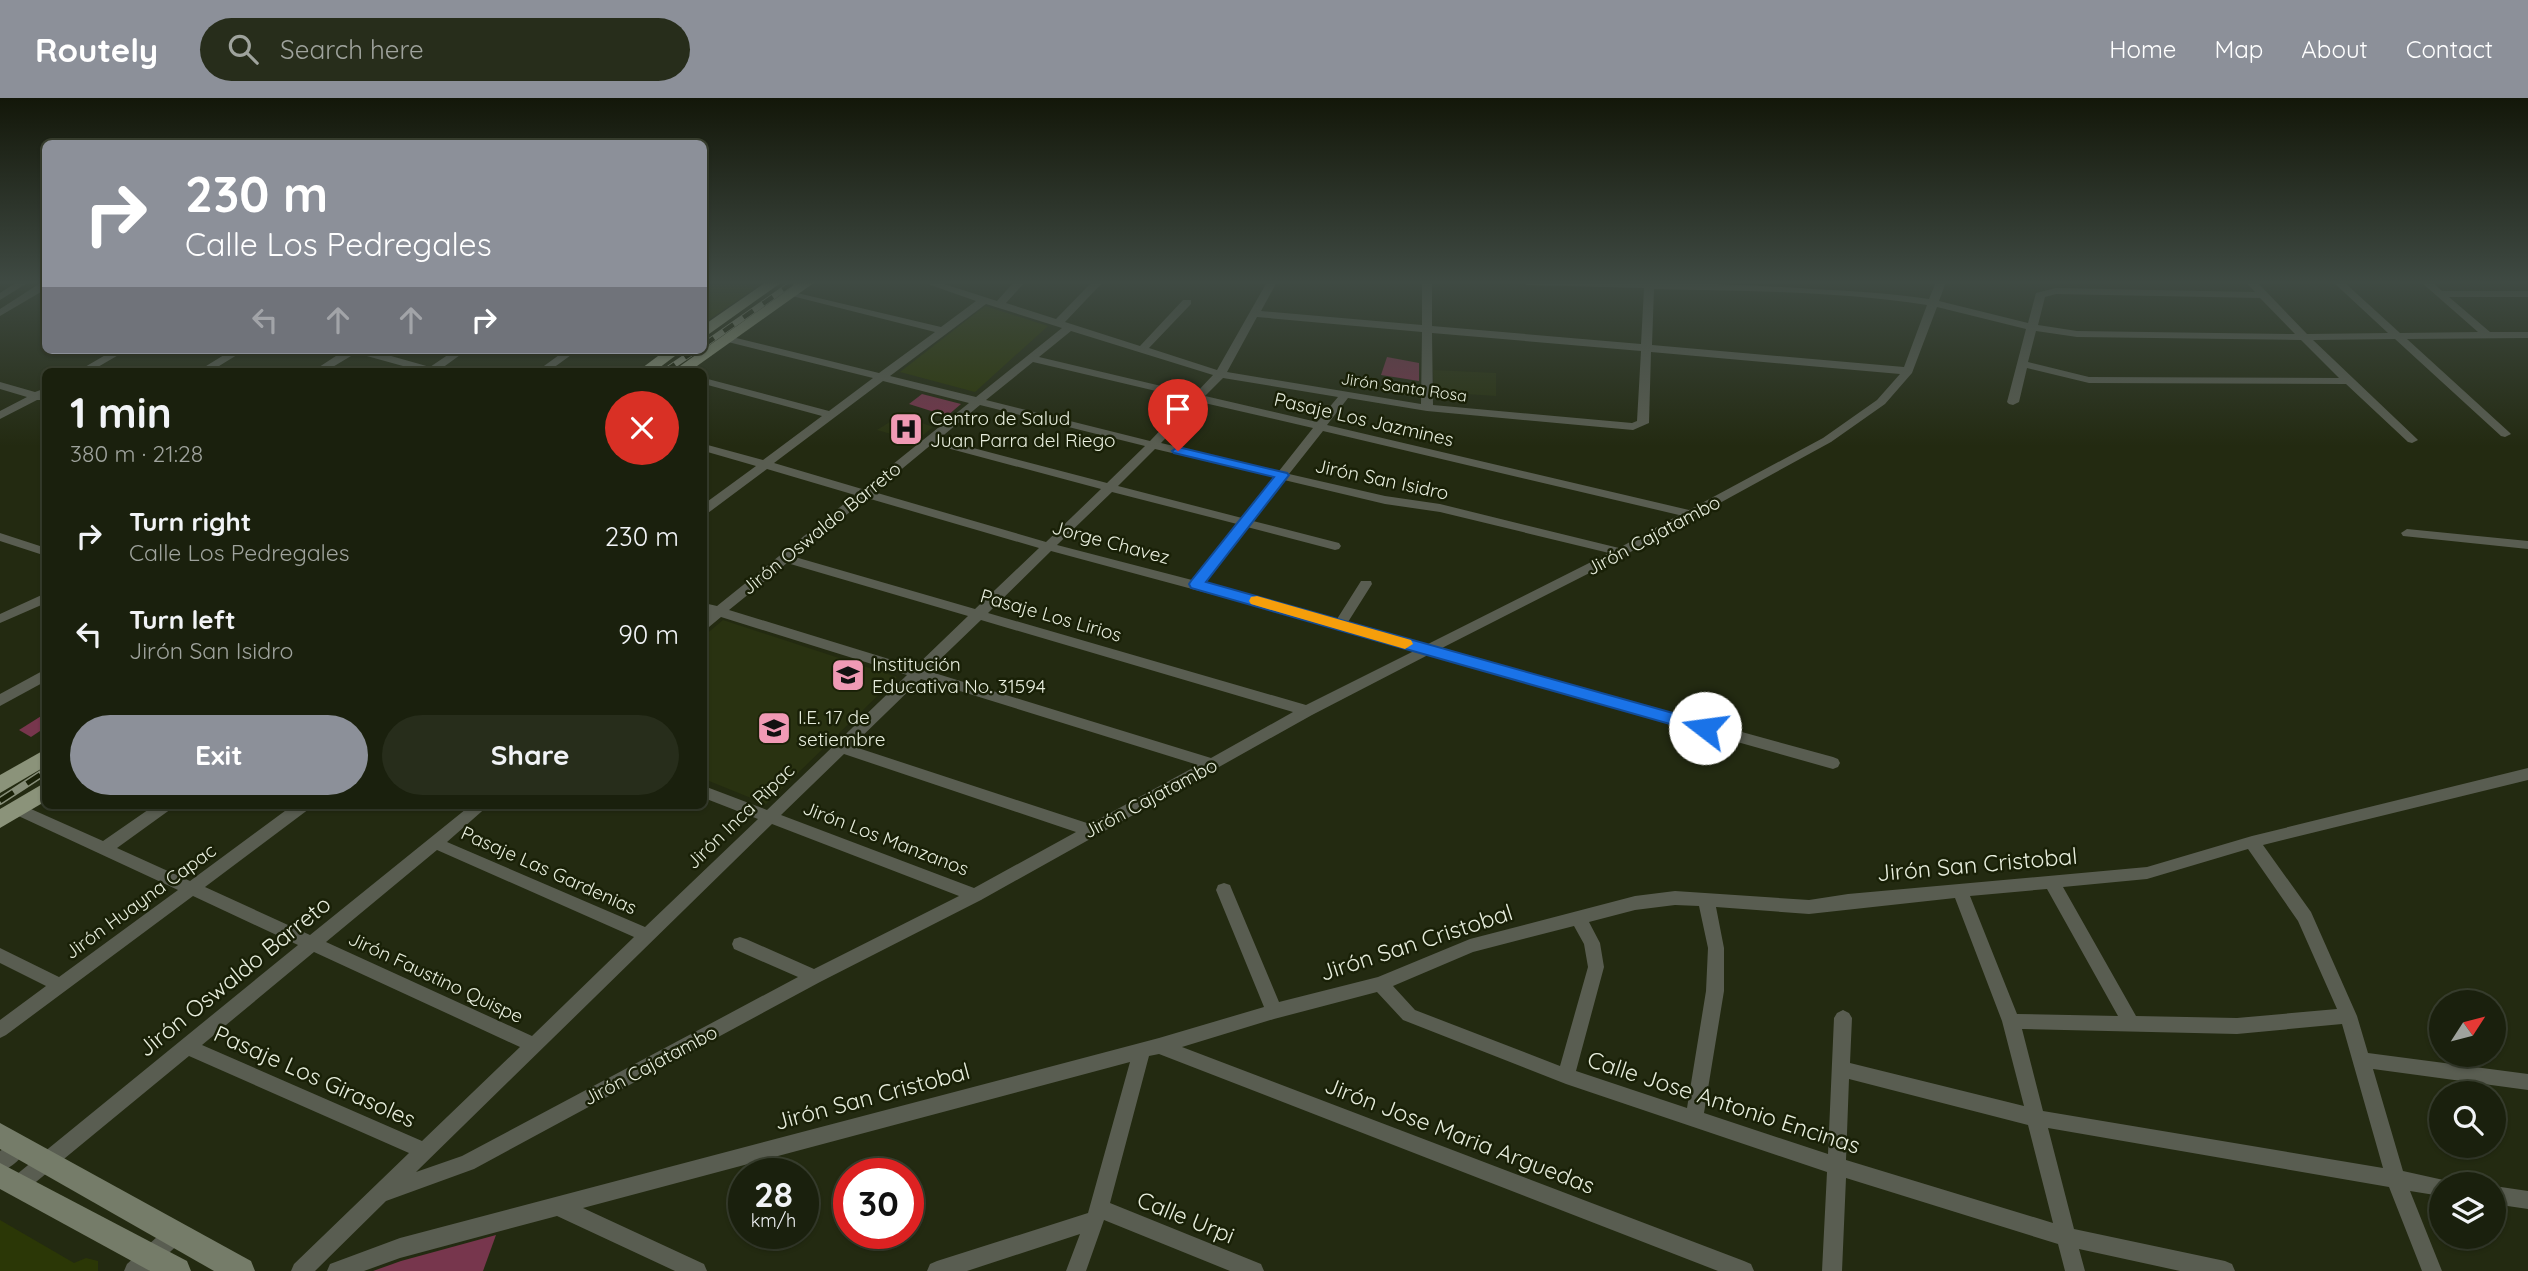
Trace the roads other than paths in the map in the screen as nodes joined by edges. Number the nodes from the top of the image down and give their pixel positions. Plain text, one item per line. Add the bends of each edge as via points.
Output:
1 (731, 337) edge
2 (937, 337) edge
3 (1051, 337) edge
4 (1100, 337) edge
5 (1154, 337) edge
6 (1242, 337) edge
7 (1427, 337) edge
8 (1497, 337) edge
9 (1646, 337) edge
10 (1921, 337) edge
11 (2029, 337) edge
12 (2256, 337) edge
13 (2307, 337) junction
14 (2331, 337) edge
15 (2401, 337) edge
16 (728, 339) junction
17 (1645, 349) junction
18 (1142, 350) junction
19 (707, 353) edge
20 (115, 354) edge
21 (233, 354) edge
22 (346, 354) edge
23 (372, 354) edge
24 (457, 354) edge
25 (567, 354) edge
26 (670, 354) edge
27 (706, 354) edge
28 (1029, 358) junction
29 (2022, 364) junction
30 (89, 368) edge
31 (209, 368) edge
32 (323, 368) edge
33 (421, 368) edge
34 (436, 368) edge
35 (546, 368) edge
36 (649, 368) edge
37 (684, 368) edge
38 (1908, 371) junction
39 (1220, 374) junction
40 (885, 377) junction
41 (2346, 381) junction
42 (707, 382) edge
43 (0, 385) edge
44 (42, 395) edge
45 (1345, 395) junction
46 (1198, 398) junction
47 (977, 400) junction
48 (2012, 402) dead end
49 (1427, 408) junction
50 (833, 415) junction
51 (0, 416) edge
52 (1321, 427) junction
53 (2505, 434) dead end
54 (929, 440) junction
55 (2412, 440) dead end
56 (1153, 444) junction
57 (707, 448) edge
58 (766, 464) junction
59 (1283, 475) junction
60 (1109, 486) junction
61 (865, 492) junction
62 (707, 508) edge
63 (1691, 514) junction
64 (1246, 522) junction
65 (2407, 533) dead end
66 (0, 537) edge
67 (42, 540) edge
68 (2528, 545) edge
69 (1335, 546) dead end
70 (30, 547) junction
71 (1050, 547) junction
72 (42, 551) edge
73 (1621, 552) junction
74 (784, 558) junction
75 (1196, 584) junction
76 (1366, 584) dead end
77 (42, 599) edge
78 (711, 610) edge
79 (977, 614) junction
80 (0, 619) edge
81 (1340, 624) junction
82 (1429, 652) junction
83 (917, 672) junction
84 (42, 676) edge
85 (0, 701) edge
86 (1307, 711) junction
87 (840, 747) junction
88 (42, 759) edge
89 (1833, 763) dead end
90 (1214, 764) junction
91 (2528, 774) edge
92 (0, 785) edge
93 (42, 793) edge
94 (707, 793) edge
95 (160, 809) edge
96 (299, 809) edge
97 (476, 809) edge
98 (8, 815) edge
99 (768, 815) junction
100 (1089, 830) junction
101 (2252, 842) junction
102 (435, 843) junction
103 (104, 849) junction
104 (2052, 883) junction
105 (191, 889) junction
106 (1224, 890) dead end
107 (1960, 890) junction
108 (975, 895) junction
109 (1706, 900) junction
110 (1578, 918) junction
111 (646, 935) junction
112 (312, 944) junction
113 (740, 944) dead end
114 (0, 954) edge
115 (814, 977) junction
116 (1380, 984) junction
117 (60, 985) junction
118 (1274, 1011) junction
119 (2348, 1016) junction
120 (1843, 1018) dead end
121 (2011, 1021) junction
122 (2131, 1023) junction
123 (0, 1030) edge
124 (533, 1044) junction
125 (186, 1046) junction
126 (1150, 1048) junction
127 (2361, 1060) junction
128 (1841, 1069) junction
129 (1566, 1076) junction
130 (2528, 1082) edge
131 (1694, 1118) junction
132 (2036, 1118) junction
133 (6, 1148) edge
134 (423, 1150) junction
135 (46, 1162) junction
136 (1837, 1166) junction
137 (9, 1180) edge
138 (2396, 1180) junction
139 (2429, 1185) edge
140 (376, 1196) junction
141 (2506, 1197) edge
142 (2528, 1200) edge
143 (555, 1205) junction
144 (1097, 1214) junction
145 (176, 1234) junction
146 (2068, 1237) junction
147 (143, 1264) edge
148 (177, 1271) edge
149 (241, 1271) edge
150 (301, 1271) edge
151 (337, 1271) edge
152 (697, 1271) edge
153 (937, 1271) edge
154 (1076, 1271) edge
155 (1254, 1271) edge
156 (1744, 1271) edge
157 (1832, 1271) edge
158 (2075, 1271) edge
159 (2225, 1271) edge
160 (2432, 1271) edge

1 - 16 main road
2 - 40 street
3 - 28 street, Jirón Oswaldo Barreto
4 - 18 street, Jirón Santa Rosa
5 - 18 street
6 - 39 street, Jirón Inca Ripac
7 - 49 street
8 - 17 street
9 - 17 street
10 - 38 street
11 - 29 street
12 - 13 street
13 - 14 street
13 - 41 street
15 - 53 street
16 - 19 main road
16 - 40 street, Jirón San Isidro
17 - 38 street
17 - 49 street, Jirón Santa Rosa via 1643,423 1639,426
18 - 39 street, Jirón Santa Rosa
20 - 30 street
21 - 31 street
22 - 32 street
23 - 33 street
24 - 34 street
25 - 35 street
26 - 36 main road
27 - 37 main road
28 - 46 street, Pasaje Los Jazmines
28 - 47 street, Jirón Oswaldo Barreto
29 - 41 street via 2089,380
29 - 48 street
38 - 63 street, Jirón Cajatambo via 1881,402 1827,440
39 - 45 street, Jirón Santa Rosa
39 - 46 street, Jirón Inca Ripac
40 - 47 street, Jirón San Isidro
40 - 50 street
41 - 55 street
42 - 50 street
43 - 44 street
44 - 51 street
45 - 49 street, Jirón Santa Rosa
45 - 52 street
46 - 52 street, Pasaje Los Jazmines
46 - 56 street, Jirón Inca Ripac
47 - 54 street, Jirón Oswaldo Barreto
47 - 56 street, Jirón San Isidro
50 - 58 street
52 - 59 street
52 - 63 street, Pasaje Los Jazmines
54 - 60 street
54 - 61 street, Jirón Oswaldo Barreto
56 - 59 street, Jirón San Isidro
56 - 60 street, Jirón Inca Ripac
57 - 58 street, Jorge Chavez
58 - 61 street, Jorge Chavez
58 - 62 street
59 - 64 street
59 - 73 street, Jirón San Isidro
60 - 64 street
60 - 71 street, Jirón Inca Ripac
61 - 71 street, Jorge Chavez
61 - 74 street, Jirón Oswaldo Barreto
63 - 73 street, Jirón Cajatambo
64 - 69 street
64 - 75 street
65 - 68 street
66 - 70 street
67 - 70 street
70 - 72 street
71 - 75 street, Jorge Chavez
71 - 79 street, Jirón Inca Ripac
73 - 82 street, Jirón Cajatambo
74 - 78 street, Jirón Oswaldo Barreto
74 - 79 street, Pasaje Los Lirios
75 - 81 street, Jorge Chavez
76 - 81 street
77 - 80 street
78 - 83 street
79 - 83 street, Jirón Inca Ripac
79 - 86 street, Pasaje Los Lirios
81 - 82 street, Jorge Chavez
82 - 86 street, Jirón Cajatambo
82 - 89 street, Jorge Chavez
83 - 87 street, Jirón Inca Ripac
83 - 90 street
84 - 85 street
86 - 90 street, Jirón Cajatambo
87 - 99 street, Jirón Inca Ripac
87 - 100 street
88 - 92 main road
90 - 100 street, Jirón Cajatambo
91 - 101 street, Jirón San Cristobal
93 - 98 main road
94 - 99 street, Jirón Los Manzanos
95 - 103 street
96 - 105 street, Jirón Huayna Capac
97 - 102 street, Jirón Oswaldo Barreto
98 - 103 street, Jirón Faustino Quispe
99 - 108 street, Jirón Los Manzanos
99 - 111 street, Jirón Inca Ripac
100 - 108 street, Jirón Cajatambo
101 - 104 street, Jirón San Cristobal via 2147,873
101 - 119 street via 2305,916
102 - 111 street, Pasaje Las Gardenias
102 - 112 street, Jirón Oswaldo Barreto
103 - 105 street, Jirón Faustino Quispe
104 - 107 street, Jirón San Cristobal
104 - 122 street
105 - 112 street, Jirón Faustino Quispe
105 - 117 street, Jirón Huayna Capac
106 - 118 street
107 - 109 street, Jirón San Cristobal via 1809,907
107 - 121 street
108 - 115 street, Jirón Cajatambo
109 - 110 street, Jirón San Cristobal via 1635,903
109 - 131 street via 1716,948 1714,991
110 - 116 street, Jirón San Cristobal via 1470,946
110 - 129 street via 1592,943 1596,967
111 - 124 street, Jirón Inca Ripac
112 - 124 street, Jirón Faustino Quispe
112 - 125 street, Jirón Oswaldo Barreto
113 - 115 street
114 - 117 street
115 - 140 street, Jirón Cajatambo via 467,1163
116 - 118 street, Jirón San Cristobal
116 - 129 street, Calle Jose Antonio Encinas via 1409,1015
117 - 123 street, Jirón Huayna Capac
118 - 126 street, Jirón San Cristobal
119 - 122 street via 2237,1026
119 - 127 street
120 - 128 street
121 - 122 street
121 - 132 street
124 - 134 street, Jirón Inca Ripac
125 - 134 street, Pasaje Los Girasoles
125 - 135 street, Jirón Oswaldo Barreto
126 - 143 street, Jirón San Cristobal
126 - 144 street
126 - 156 street, Jirón Jose Maria Arguedas
127 - 130 street
127 - 138 street
128 - 132 street
128 - 136 street
129 - 131 street, Calle Jose Antonio Encinas
131 - 136 street, Calle Jose Antonio Encinas
132 - 138 street
132 - 146 street
133 - 135 main road
134 - 140 street, Jirón Inca Ripac
135 - 137 street, Jirón Oswaldo Barreto
135 - 145 main road
136 - 146 street, Calle Jose Antonio Encinas
136 - 157 street
137 - 147 main road
138 - 139 street
138 - 160 street
140 - 150 street, Jirón Inca Ripac
141 - 142 street
143 - 151 street, Jirón San Cristobal via 400,1248
143 - 152 street
144 - 153 street
144 - 154 street
144 - 155 street, Calle Urpi
145 - 147 street
145 - 149 main road
146 - 158 street
146 - 159 street, Calle Jose Antonio Encinas
147 - 148 main road

